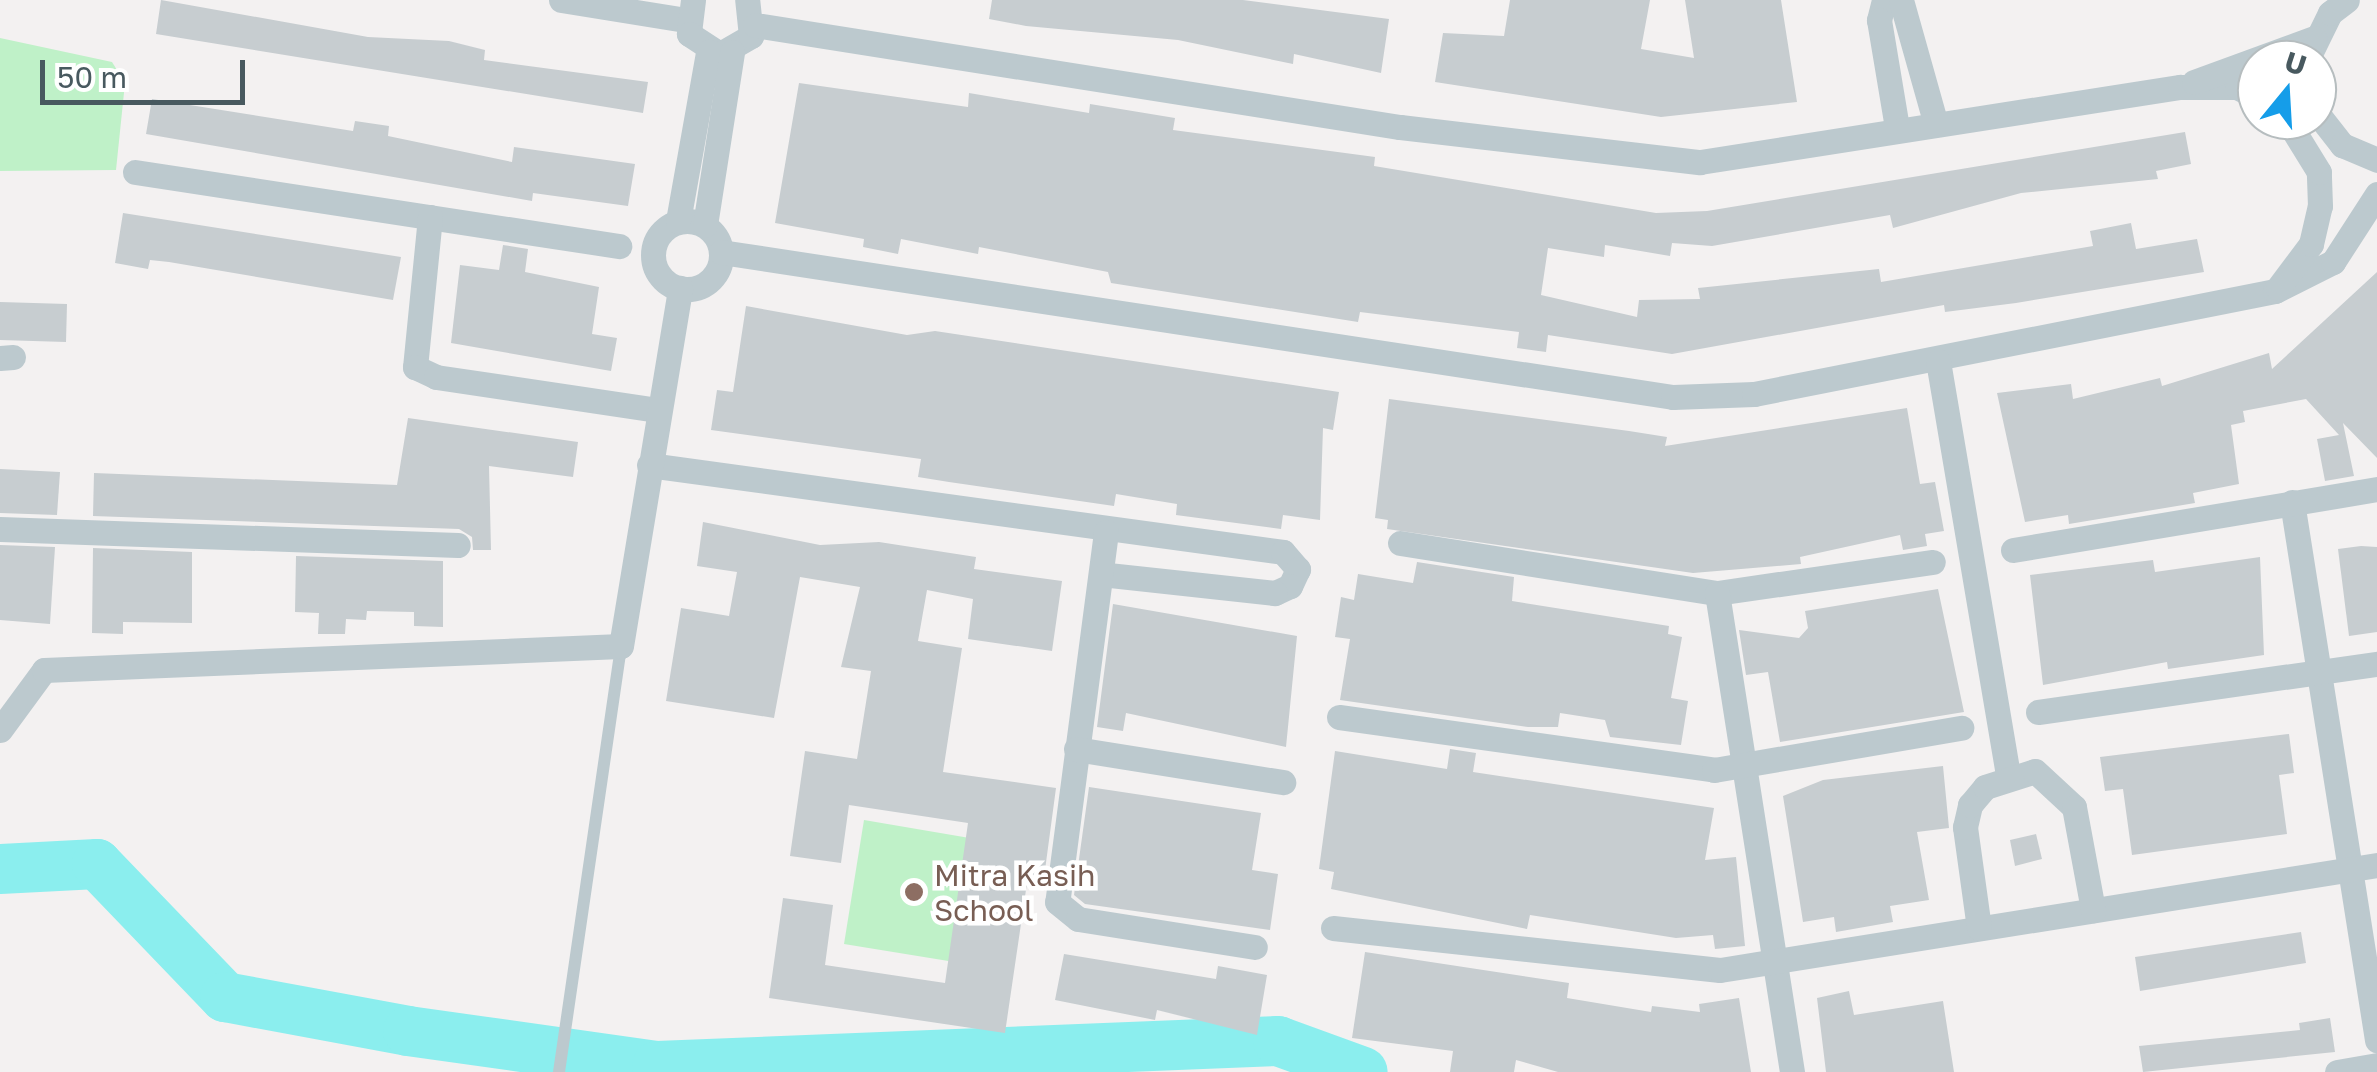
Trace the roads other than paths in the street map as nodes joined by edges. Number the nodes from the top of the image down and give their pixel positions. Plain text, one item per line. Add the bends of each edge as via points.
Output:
1 (561, 0) edge
2 (1884, 0) edge
3 (1901, 0) edge
4 (2347, 0) edge
5 (690, 10) edge
6 (751, 12) edge
7 (2318, 40) edge
8 (720, 52) junction
9 (2237, 70) edge
10 (2180, 87) junction
11 (2237, 87) edge
12 (1935, 121) junction
13 (1897, 128) junction
14 (2337, 139) edge
15 (2299, 140) edge
16 (2377, 160) edge
17 (136, 172) dead end
18 (2377, 194) edge
19 (430, 218) junction
20 (678, 221) junction
21 (705, 225) junction
22 (619, 246) dead end
23 (721, 252) junction
24 (680, 288) junction
25 (2275, 291) junction
26 (1938, 361) junction
27 (657, 410) junction
28 (649, 464) junction
29 (2376, 489) edge
30 (2292, 502) junction
31 (0, 529) edge
32 (1106, 532) junction
33 (1400, 543) dead end
34 (458, 545) dead end
35 (2013, 550) dead end
36 (1933, 562) dead end
37 (1101, 574) junction
38 (1717, 593) junction
39 (621, 646) junction
40 (2377, 664) edge
41 (2320, 672) junction
42 (2038, 712) dead end
43 (1339, 717) dead end
44 (1960, 728) dead end
45 (0, 730) edge
46 (1076, 749) junction
47 (1744, 767) junction
48 (2008, 776) junction
49 (1283, 782) dead end
50 (2377, 864) edge
51 (2351, 869) junction
52 (2093, 910) junction
53 (1333, 928) dead end
54 (1979, 928) junction
55 (1256, 947) dead end
56 (1774, 962) junction
57 (2377, 1040) edge
58 (2377, 1065) edge
59 (560, 1070) edge
60 (1792, 1072) edge
61 (2337, 1072) edge

1 - 5 street
2 - 13 street via 1879,20
3 - 12 street
4 - 7 street
5 - 8 street
6 - 8 street
6 - 13 street via 1400,127 1656,158 1740,158
8 - 20 street
8 - 21 street
9 - 10 street
10 - 11 street
10 - 12 street
12 - 13 street
14 - 16 street
15 - 25 street via 2319,172 2320,206 2311,244
17 - 19 street
18 - 25 street via 2333,262
19 - 22 street
19 - 27 street via 415,367 436,377
20 - 21 street
20 - 24 street via 652,250 658,274
21 - 23 street
23 - 24 street via 710,280
23 - 26 street via 1673,397 1754,394
24 - 27 street
25 - 26 street
26 - 48 street
27 - 28 street
28 - 32 street
28 - 39 street
29 - 30 street
30 - 35 street
30 - 41 street
31 - 34 street
32 - 37 street
32 - 37 street via 1283,552 1298,569 1290,586 1275,593
33 - 38 street
36 - 38 street
37 - 46 street
38 - 47 street
39 - 45 street via 44,670
39 - 59 lane
40 - 41 street
41 - 42 street
41 - 51 street
43 - 47 street via 1688,767
44 - 47 street
46 - 49 street
46 - 55 street via 1056,889 1062,911
47 - 56 street
48 - 52 street via 2035,771 2074,808
48 - 54 street via 1970,805 1966,827
50 - 51 street
51 - 52 street
51 - 57 street
52 - 54 street
53 - 56 street via 1688,970
54 - 56 street
56 - 60 street
58 - 61 street

